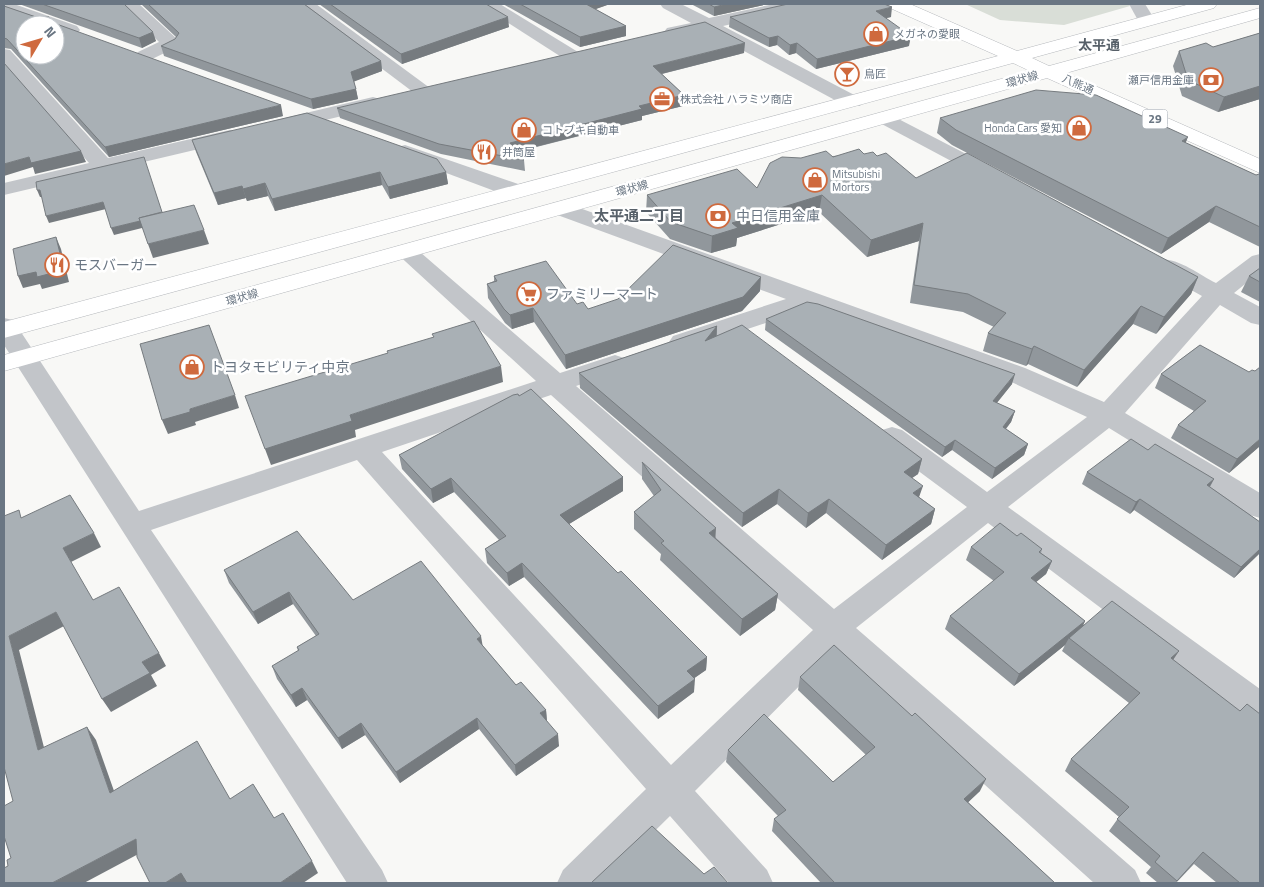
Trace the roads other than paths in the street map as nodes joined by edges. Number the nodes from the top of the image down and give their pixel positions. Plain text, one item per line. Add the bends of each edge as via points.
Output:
1 (4, 4) edge
2 (129, 4) edge
3 (304, 4) edge
4 (488, 4) edge
5 (669, 4) edge
6 (796, 4) edge
7 (896, 4) edge
8 (933, 4) edge
9 (1138, 4) edge
10 (1208, 4) edge
11 (1260, 13) edge
12 (1146, 20) junction
13 (708, 24) junction
14 (88, 36) edge
15 (659, 36) edge
16 (126, 49) edge
17 (1038, 50) junction
18 (592, 52) edge
19 (4, 54) edge
20 (144, 56) junction
21 (572, 56) junction
22 (1015, 58) junction
23 (545, 62) edge
24 (1072, 64) junction
25 (172, 66) edge
26 (1049, 71) junction
27 (854, 102) junction
28 (284, 107) dead end
29 (312, 117) junction
30 (885, 118) junction
31 (340, 127) edge
32 (264, 128) edge
33 (245, 132) edge
34 (386, 144) edge
35 (1260, 148) edge
36 (103, 166) junction
37 (1260, 166) edge
38 (1007, 183) edge
39 (4, 189) edge
40 (516, 191) junction
41 (560, 208) junction
42 (405, 251) junction
43 (1147, 257) edge
44 (1260, 261) edge
45 (1217, 294) junction
46 (811, 299) junction
47 (1260, 317) edge
48 (738, 324) junction
49 (4, 328) edge
50 (761, 341) edge
51 (13, 360) edge
52 (556, 384) junction
53 (1108, 415) junction
54 (870, 421) edge
55 (362, 448) junction
56 (1260, 507) edge
57 (988, 508) junction
58 (132, 525) junction
59 (833, 629) junction
60 (1260, 708) edge
61 (671, 792) junction
62 (369, 883) edge
63 (576, 883) edge
64 (754, 883) edge
65 (1122, 883) edge

1 - 14 street
2 - 20 street via 171,43
3 - 29 street via 434,89
4 - 21 street
5 - 13 street
6 - 13 street
7 - 22 main road, 八熊通 / 29
8 - 17 main road, 八熊通 / 29
9 - 12 street
10 - 12 main road, 環状線
11 - 24 main road, 環状線
12 - 17 main road, 環状線
13 - 15 street
13 - 27 street
16 - 20 street
17 - 22 main road, 環状線
17 - 24 main road, 八熊通 / 29
18 - 21 street
19 - 36 street
20 - 25 street
21 - 23 street
22 - 26 main road, 八熊通 / 29
22 - 27 main road, 環状線
24 - 26 main road, 環状線
24 - 35 main road, 八熊通 / 29
26 - 30 main road, 環状線
26 - 37 main road, 八熊通 / 29
27 - 40 main road, 環状線
28 - 29 street
29 - 31 street
29 - 32 street
30 - 38 street
30 - 41 main road, 環状線
33 - 36 street
34 - 40 street
36 - 39 street
40 - 49 main road, 環状線
41 - 42 main road, 環状線
41 - 46 street
42 - 51 main road, 環状線
42 - 52 street
43 - 45 street
44 - 45 street
45 - 47 street
45 - 53 street
46 - 48 street
46 - 53 street via 1016,374
48 - 50 street
48 - 52 street
49 - 51 street
51 - 58 street
52 - 55 street
52 - 59 street
53 - 56 street
53 - 57 street
54 - 57 street
55 - 58 street
55 - 61 street
57 - 59 street
57 - 60 street
58 - 62 street
59 - 61 street
59 - 65 street
61 - 63 street
61 - 64 street

